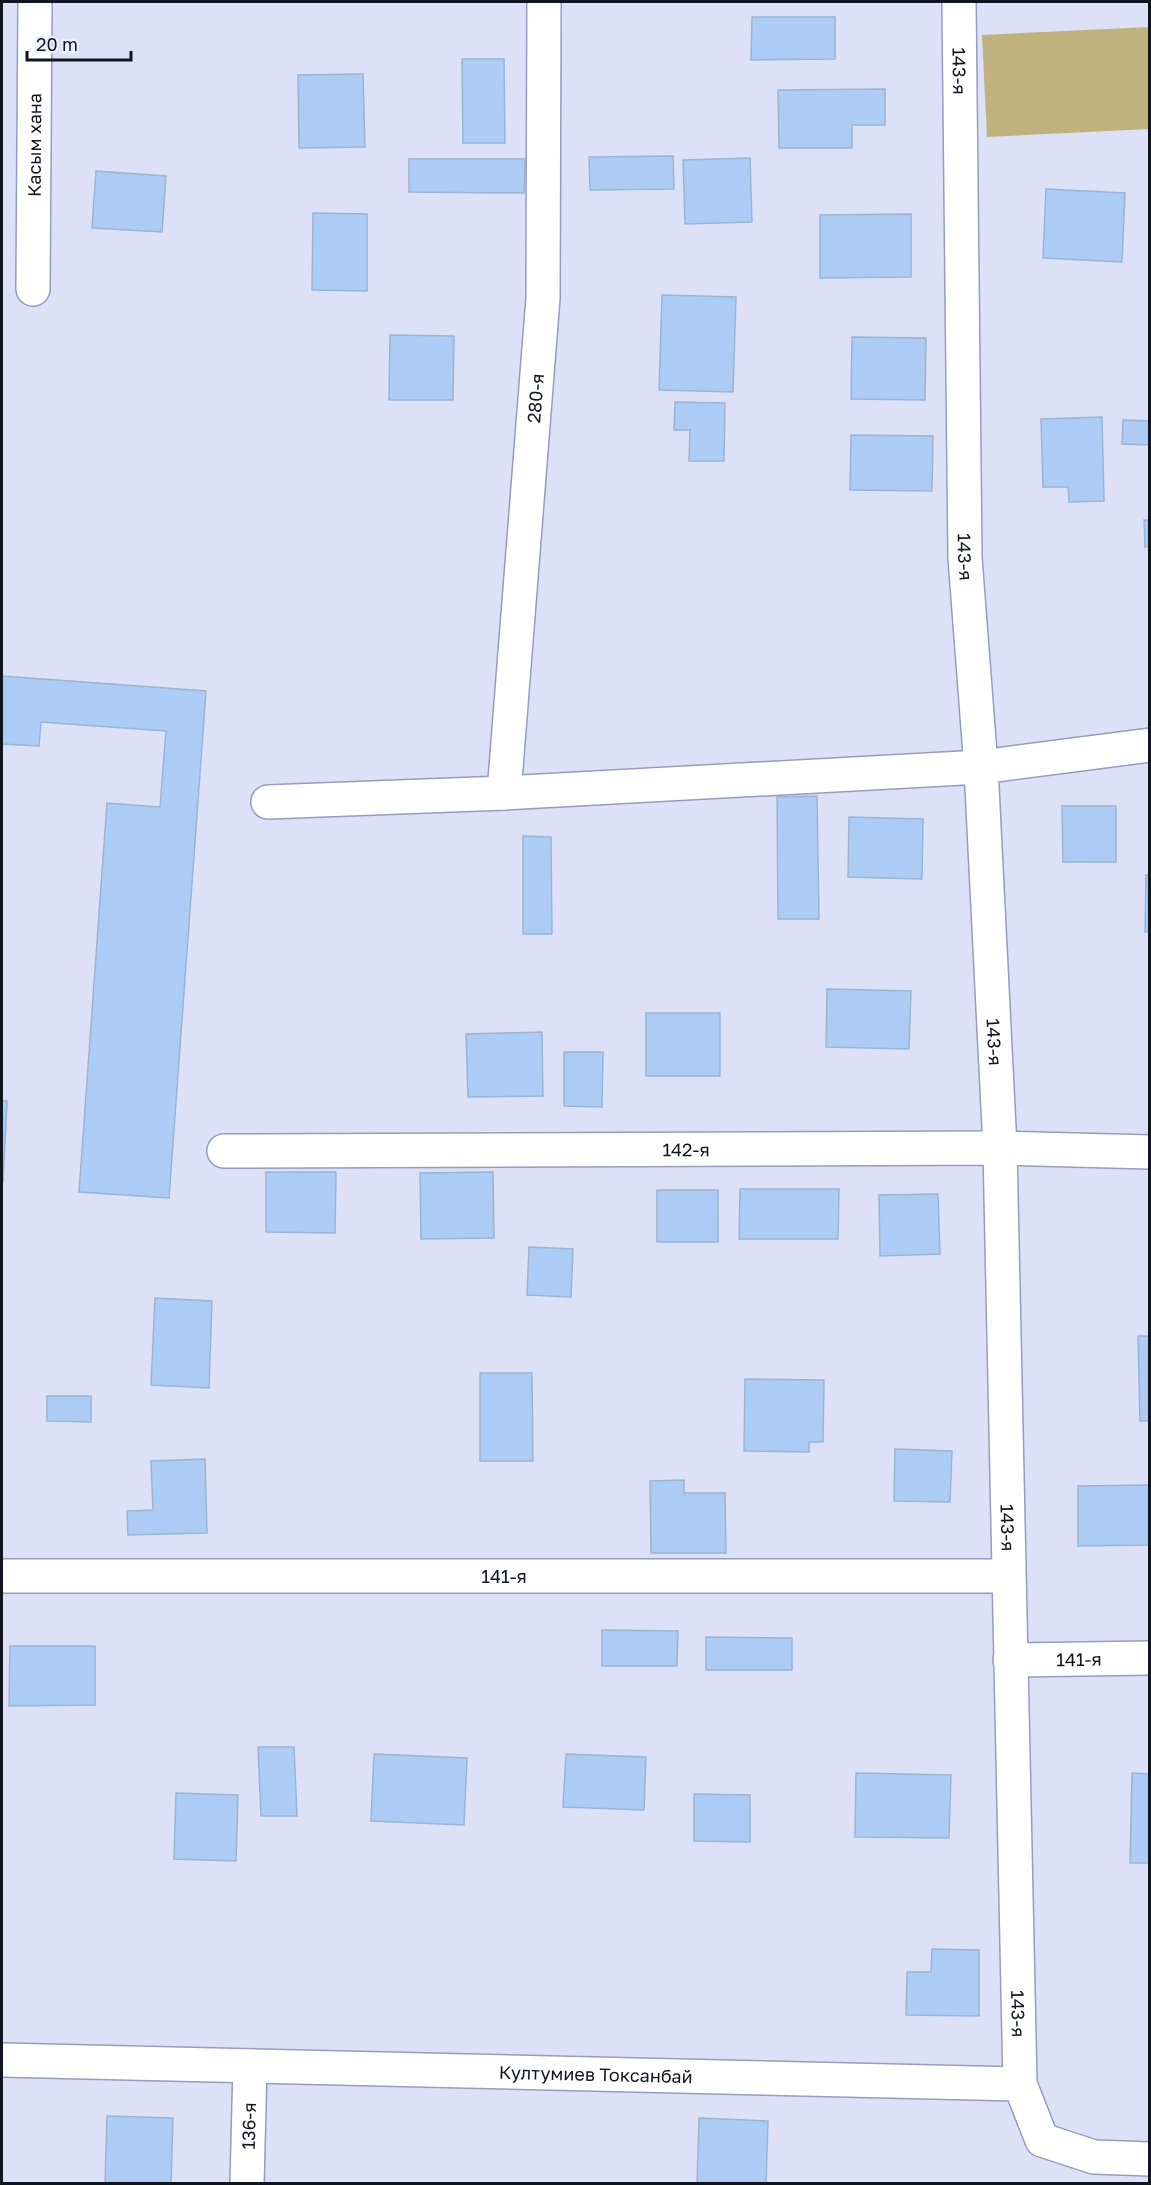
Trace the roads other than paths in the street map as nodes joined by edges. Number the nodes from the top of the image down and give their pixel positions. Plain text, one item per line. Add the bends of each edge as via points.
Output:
1 (35, 2) edge
2 (544, 2) edge
3 (958, 2) edge
4 (33, 290) dead end
5 (1149, 745) edge
6 (981, 767) junction
7 (504, 793) junction
8 (268, 801) dead end
9 (1000, 1148) junction
10 (224, 1151) dead end
11 (1149, 1152) edge
12 (2, 1575) edge
13 (1008, 1576) junction
14 (1149, 1658) edge
15 (1010, 1660) junction
16 (2, 2060) edge
17 (250, 2066) junction
18 (1020, 2084) junction
19 (1149, 2159) edge
20 (247, 2184) edge

1 - 4 street, Касым хана
2 - 7 street, 280-я via 543,298
3 - 6 street, 143-я via 965,558
5 - 6 street
6 - 7 street
6 - 9 street, 143-я
7 - 8 street
9 - 10 street, 142-я
9 - 11 street, 142-я
9 - 13 street, 143-я
12 - 13 street, 141-я
13 - 15 street, 143-я
14 - 15 street, 141-я
15 - 18 street, 143-я
16 - 17 street, Култумиев Токсанбай
17 - 18 street, Култумиев Токсанбай
17 - 20 street, 136-я
18 - 19 street via 1042,2140 1094,2157

